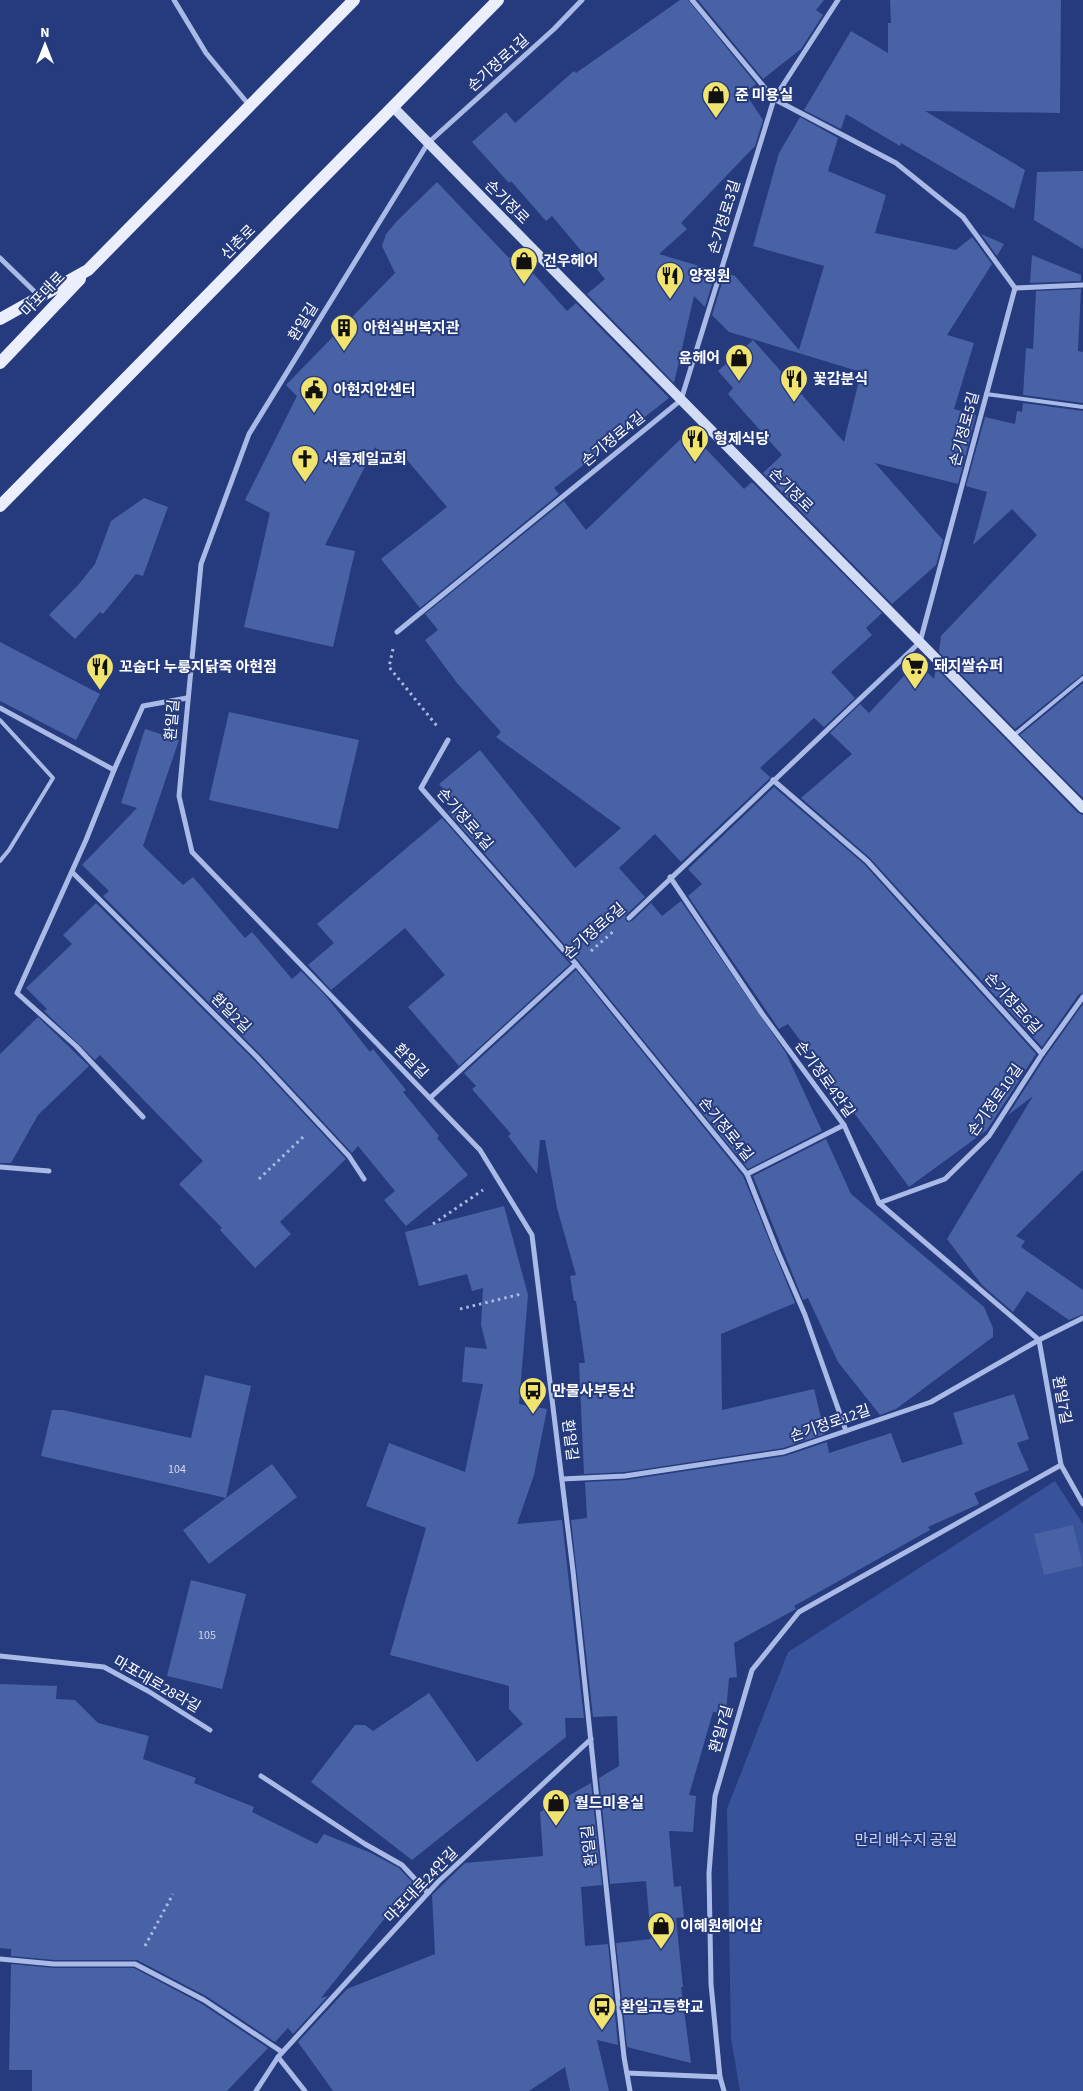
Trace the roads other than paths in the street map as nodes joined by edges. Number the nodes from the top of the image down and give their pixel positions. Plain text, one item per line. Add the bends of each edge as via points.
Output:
1 (174, 0) edge
2 (354, 0) edge
3 (498, 0) edge
4 (582, 0) edge
5 (692, 0) edge
6 (838, 0) edge
7 (774, 99) junction
8 (250, 106) junction
9 (394, 108) junction
10 (428, 143) junction
11 (0, 258) edge
12 (88, 270) junction
13 (1083, 285) edge
14 (1015, 288) junction
15 (40, 297) junction
16 (0, 319) edge
17 (0, 363) edge
18 (986, 394) junction
19 (681, 400) junction
20 (1083, 407) edge
21 (0, 506) edge
22 (397, 632) road end
23 (920, 642) junction
24 (1083, 678) edge
25 (187, 698) junction
26 (0, 708) edge
27 (0, 720) edge
28 (1013, 736) junction
29 (448, 740) road end
30 (114, 770) junction
31 (773, 780) junction
32 (1083, 808) edge
33 (0, 861) edge
34 (72, 872) junction
35 (670, 877) junction
36 (629, 918) road end
37 (576, 964) junction
38 (1083, 997) edge
39 (1042, 1054) junction
40 (430, 1098) junction
41 (143, 1117) dead end
42 (844, 1125) junction
43 (0, 1167) edge
44 (49, 1171) dead end
45 (747, 1174) junction
46 (364, 1179) dead end
47 (878, 1203) junction
48 (1083, 1318) edge
49 (1038, 1340) junction
50 (846, 1430) junction
51 (1060, 1465) junction
52 (562, 1479) junction
53 (1083, 1504) edge
54 (0, 1656) edge
55 (210, 1730) dead end
56 (591, 1739) junction
57 (261, 1776) dead end
58 (428, 1893) junction
59 (0, 1959) edge
60 (282, 2052) junction
61 (278, 2057) junction
62 (627, 2073) junction
63 (720, 2077) junction
64 (256, 2091) edge
65 (305, 2091) edge
66 (630, 2091) edge
67 (724, 2091) edge

1 - 8 street via 206,53
2 - 8 main road
3 - 9 main road, 신촌로
4 - 10 street, 손기정로1길
5 - 7 street
6 - 7 street, 손기정로3길
7 - 14 street via 896,163 963,217
7 - 19 street, 손기정로3길
8 - 12 main road
9 - 10 street, 손기정로
9 - 21 main road, 신촌로
10 - 19 street, 손기정로
10 - 25 street, 환일길 via 249,434 201,564
11 - 15 street
12 - 15 main road
12 - 17 main road, 마포대로
13 - 14 street
14 - 18 street, 손기정로5길
15 - 16 main road
18 - 20 lane
18 - 23 street, 손기정로5길
19 - 22 street, 손기정로4길
19 - 23 street, 손기정로
23 - 28 street, 손기정로
23 - 31 street, 손기정로6길
24 - 28 lane
25 - 30 street via 143,706
25 - 40 street, 환일길 via 179,796 192,852
26 - 30 street
27 - 33 lane via 53,778 10,850
28 - 32 street, 손기정로
29 - 37 street, 손기정로4길 via 421,788
30 - 34 street
31 - 35 street, 손기정로6길
31 - 39 street, 손기정로6길 via 867,861
34 - 41 street via 17,993 76,1046
34 - 46 street, 환일2길 via 256,1056 349,1156
35 - 36 street, 손기정로6길
35 - 42 street, 손기정로4안길 via 763,1015
37 - 40 street, 손기정로6길
37 - 45 street, 손기정로4길
38 - 39 street, 손기정로10길
39 - 47 street, 손기정로10길 via 989,1136 945,1179
40 - 52 street, 환일길 via 480,1150 532,1235
42 - 45 street, 손기정로4길
42 - 47 street, 손기정로4안길
43 - 44 street
45 - 50 street, 손기정로4길 via 805,1315
47 - 49 street, 손기정로4안길
48 - 49 street, 손기정로12길
49 - 50 street, 손기정로12길 via 931,1402
49 - 51 street, 환일7길
50 - 52 street, 손기정로12길 via 784,1452 625,1476
51 - 53 street, 환일7길
51 - 63 street, 환일7길 via 798,1612 752,1670 714,1805 709,1873 712,1984
52 - 56 street, 환일길
54 - 55 street, 마포대로28라길 via 104,1667
56 - 58 street, 마포대로24안길
56 - 62 street, 환일길
57 - 58 street via 402,1865
58 - 60 street, 마포대로24안길
59 - 60 street via 54,1964 135,1964 204,2000
60 - 61 street, 마포대로24안길
61 - 64 street, 마포대로24안길
61 - 65 street
62 - 63 street
62 - 66 street, 환일길
63 - 67 street, 환일7길

